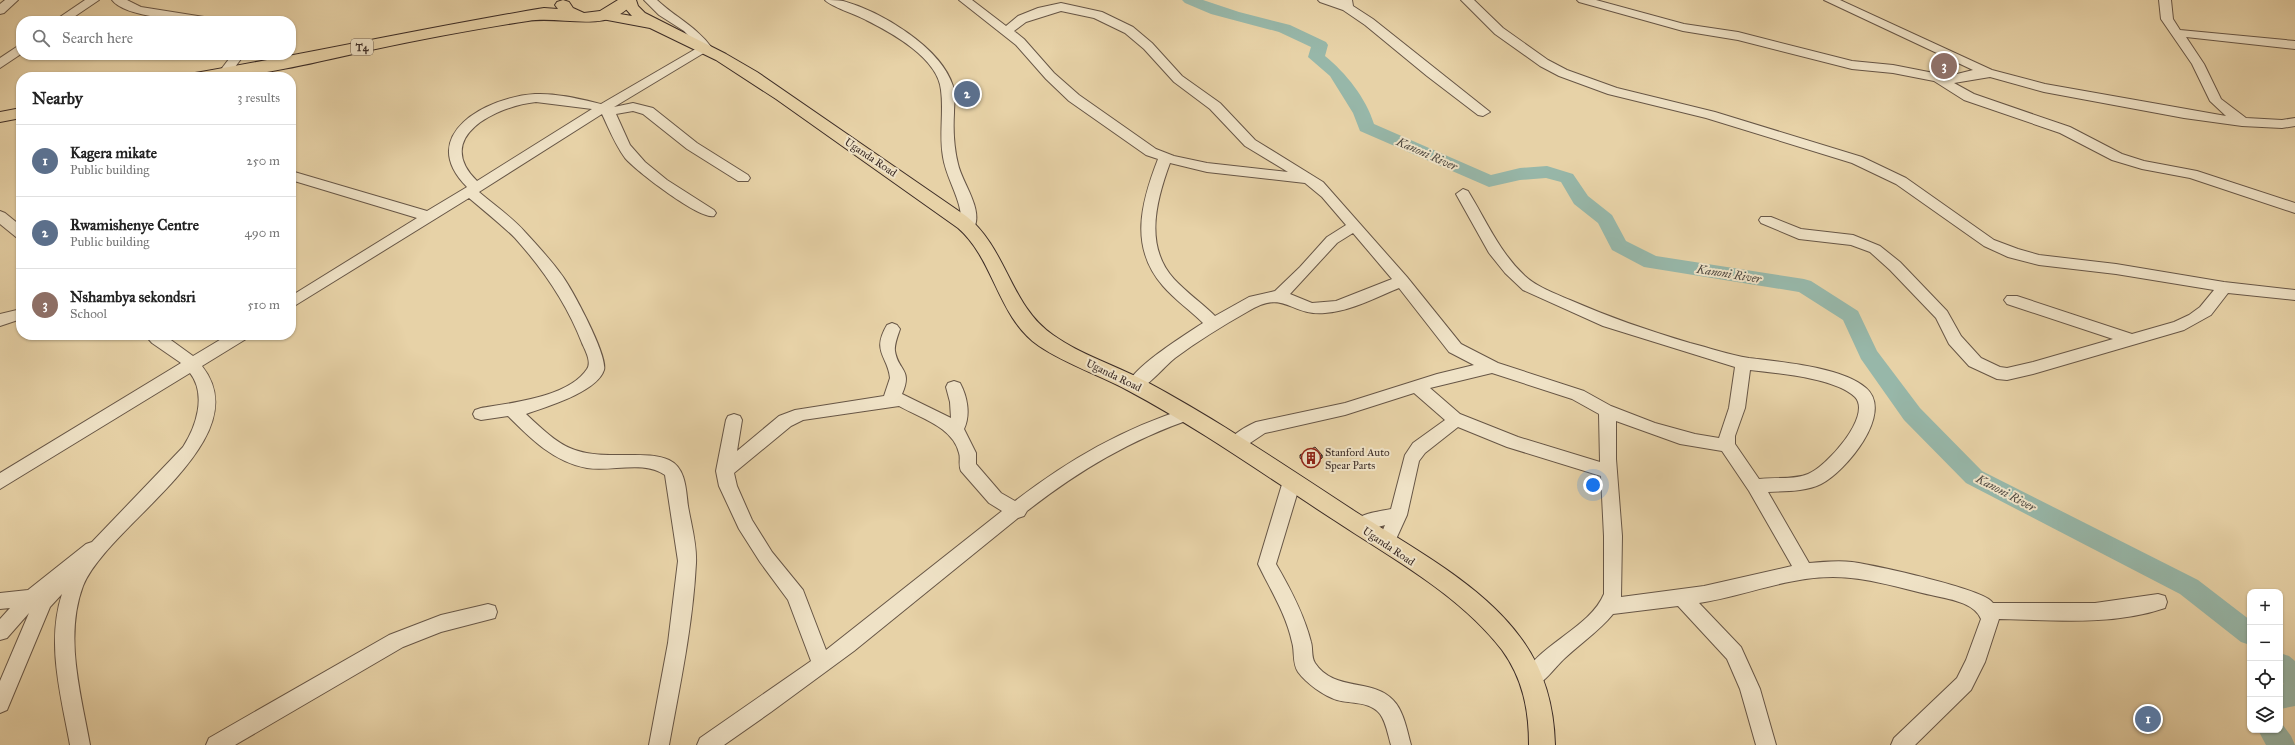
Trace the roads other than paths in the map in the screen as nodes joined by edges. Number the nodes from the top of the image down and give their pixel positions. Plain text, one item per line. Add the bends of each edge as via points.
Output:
1 (12, 0) edge
2 (93, 0) edge
3 (118, 0) edge
4 (560, 0) edge
5 (565, 0) edge
6 (628, 0) edge
7 (650, 0) edge
8 (831, 0) edge
9 (965, 0) edge
10 (1324, 0) edge
11 (1467, 0) edge
12 (1583, 0) edge
13 (1830, 0) edge
14 (2165, 0) edge
15 (1346, 3) edge
16 (0, 10) edge
17 (572, 15) junction
18 (68, 16) edge
19 (174, 16) edge
20 (523, 16) junction
21 (602, 16) junction
22 (655, 26) junction
23 (1007, 31) junction
24 (2178, 34) junction
25 (2295, 45) edge
26 (706, 48) junction
27 (16, 52) edge
28 (234, 60) edge
29 (0, 64) edge
30 (225, 72) joint
31 (1990, 73) junction
32 (1938, 78) junction
33 (605, 110) junction
34 (1483, 112) dead end
35 (16, 114) edge
36 (0, 117) edge
37 (2242, 122) junction
38 (2295, 122) edge
39 (1164, 158) junction
40 (296, 176) edge
41 (743, 178) dead end
42 (1310, 180) junction
43 (473, 190) junction
44 (1463, 194) dead end
45 (2295, 208) edge
46 (709, 213) dead end
47 (0, 216) edge
48 (431, 217) junction
49 (1766, 220) dead end
50 (1354, 226) junction
51 (968, 227) junction
52 (16, 230) edge
53 (1402, 281) junction
54 (2224, 287) junction
55 (2295, 295) edge
56 (1279, 296) junction
57 (296, 300) edge
58 (2012, 300) dead end
59 (16, 315) edge
60 (0, 320) edge
61 (1213, 324) junction
62 (892, 329) dead end
63 (160, 340) edge
64 (232, 340) edge
65 (2132, 340) junction
66 (1743, 363) junction
67 (193, 364) junction
68 (1492, 367) junction
69 (1134, 384) junction
70 (954, 387) dead end
71 (1418, 387) junction
72 (889, 401) junction
73 (512, 410) junction
74 (1605, 410) junction
75 (481, 414) dead end
76 (1188, 414) junction
77 (1454, 418) junction
78 (734, 420) dead end
79 (955, 428) junction
80 (1235, 444) junction
81 (1727, 445) junction
82 (725, 471) junction
83 (1609, 472) junction
84 (1292, 481) junction
85 (0, 482) edge
86 (1756, 486) junction
87 (1018, 511) junction
88 (1398, 515) junction
89 (1359, 526) junction
90 (112, 534) junction
91 (1386, 543) junction
92 (1804, 571) junction
93 (81, 572) junction
94 (32, 597) junction
95 (1683, 598) junction
96 (0, 600) edge
97 (2158, 602) dead end
98 (1608, 607) junction
99 (1989, 611) junction
100 (488, 612) dead end
101 (0, 632) edge
102 (822, 664) junction
103 (1531, 679) junction
104 (0, 704) edge
105 (80, 745) edge
106 (216, 745) edge
107 (659, 745) edge
108 (707, 745) edge
109 (1401, 745) edge
110 (1542, 745) edge
111 (1766, 745) edge
112 (1901, 745) edge

1 - 16 street
2 - 18 street
3 - 19 street via 138,10
4 - 20 highway, T4
5 - 17 highway via 565,10
6 - 21 highway, T4 via 620,8
6 - 22 main road, Uganda Road via 635,12
7 - 26 street via 688,28
8 - 51 street via 891,27 934,61 942,71 949,99 947,111 950,162 958,189 970,209
9 - 23 street
10 - 15 street
11 - 54 street via 1505,35 1544,63 1563,73 1612,90 1710,115 1856,160 1901,181 1989,243 2013,253 2039,260 2116,269
12 - 32 street via 1683,27 1738,36 1852,65 1893,69
13 - 31 street
14 - 24 street via 2167,19
15 - 34 street via 1430,73
17 - 20 highway, T4 via 544,13
17 - 21 highway, T4
20 - 30 highway, T4
21 - 22 main road, Uganda Road
22 - 26 main road, Uganda Road
23 - 39 street via 1074,98 1125,136
23 - 42 street via 1022,19 1061,7 1098,15 1129,30 1148,46 1178,79 1216,106 1250,143
24 - 25 street
24 - 37 street via 2198,64 2216,101
26 - 33 street
26 - 51 main road, Uganda Road via 736,65 909,183
27 - 29 street
28 - 30 street
31 - 32 street via 1957,79
31 - 37 street via 2044,88 2135,106
32 - 45 street via 1969,97 2065,130 2117,157 2142,165 2192,174
33 - 41 street via 633,107 648,111 692,146
33 - 43 street
33 - 43 street via 562,100 536,98 518,100 474,121 455,144 454,154 456,165
33 - 46 street via 624,146 634,158
35 - 36 highway
37 - 38 street
39 - 42 street via 1213,168
39 - 61 street via 1148,214 1147,238 1150,256 1157,270 1169,284
40 - 48 street
42 - 50 street via 1336,202
43 - 48 street
43 - 73 street via 519,234 556,278 586,333 597,361 596,370 584,382 557,398
44 - 66 street via 1490,244 1506,266 1520,280 1543,294 1639,334
47 - 52 street
48 - 57 street
49 - 65 street via 1799,234 1853,240 1875,249 1942,315 1955,340 1975,362 1997,374 2033,368
50 - 53 street
50 - 56 street via 1332,240
51 - 69 main road, Uganda Road via 979,240 1016,310 1032,330 1064,351
53 - 56 street via 1346,304 1332,307 1305,306
53 - 68 street via 1455,348
54 - 55 street
54 - 65 street via 2209,310 2199,318
56 - 61 street via 1258,299
58 - 65 street
59 - 60 street
61 - 69 street via 1170,352
62 - 72 street via 887,351 899,374 899,380
63 - 67 street
64 - 67 street
66 - 81 street via 1737,408 1727,436
66 - 86 street via 1793,370 1832,380 1861,393 1868,400 1869,406 1849,449 1826,472 1813,480
67 - 85 street
67 - 90 street via 202,379 208,398 198,440 180,464
68 - 71 street
68 - 74 street via 1578,395
69 - 76 main road, Uganda Road
70 - 79 street via 960,414 959,424
71 - 77 street
71 - 80 street via 1344,409 1262,427
72 - 79 street via 905,402
72 - 82 street via 801,414 785,421
73 - 75 street
73 - 107 street via 538,434 577,459 592,463 654,462 671,470 676,481 687,573 678,643
74 - 81 street via 1676,436 1712,445
74 - 83 street via 1608,416
76 - 80 main road, Uganda Road
76 - 87 street via 1136,432 1100,452 1045,488
77 - 83 street via 1513,442
77 - 88 street via 1452,423 1419,448 1411,460
78 - 82 street
79 - 87 street via 968,453 967,466 995,498
80 - 84 main road, Uganda Road
81 - 86 street
82 - 102 street via 728,486 745,524 796,596
83 - 98 street via 1614,568
84 - 89 main road, Uganda Road
84 - 109 street via 1267,564 1294,620 1302,642 1305,666 1320,680 1338,691 1370,696 1386,706 1394,720
86 - 92 street
87 - 102 street
88 - 89 street via 1372,520
88 - 91 street
89 - 91 main road, Uganda Road
90 - 93 street
90 - 94 street
91 - 103 main road, Uganda Road via 1488,618 1512,644
92 - 95 street
92 - 99 street via 1833,568 1875,575 1958,594 1978,601
93 - 104 street via 58,587 43,602
93 - 105 street via 69,604 64,639
94 - 96 street
94 - 101 street
95 - 98 street
95 - 111 street via 1734,653 1750,689
97 - 99 street via 2111,612
98 - 103 street
99 - 112 street via 1990,619 1975,662 1964,684
100 - 106 street via 446,620 396,641
102 - 108 street
103 - 110 main road, Uganda Road via 1543,717

